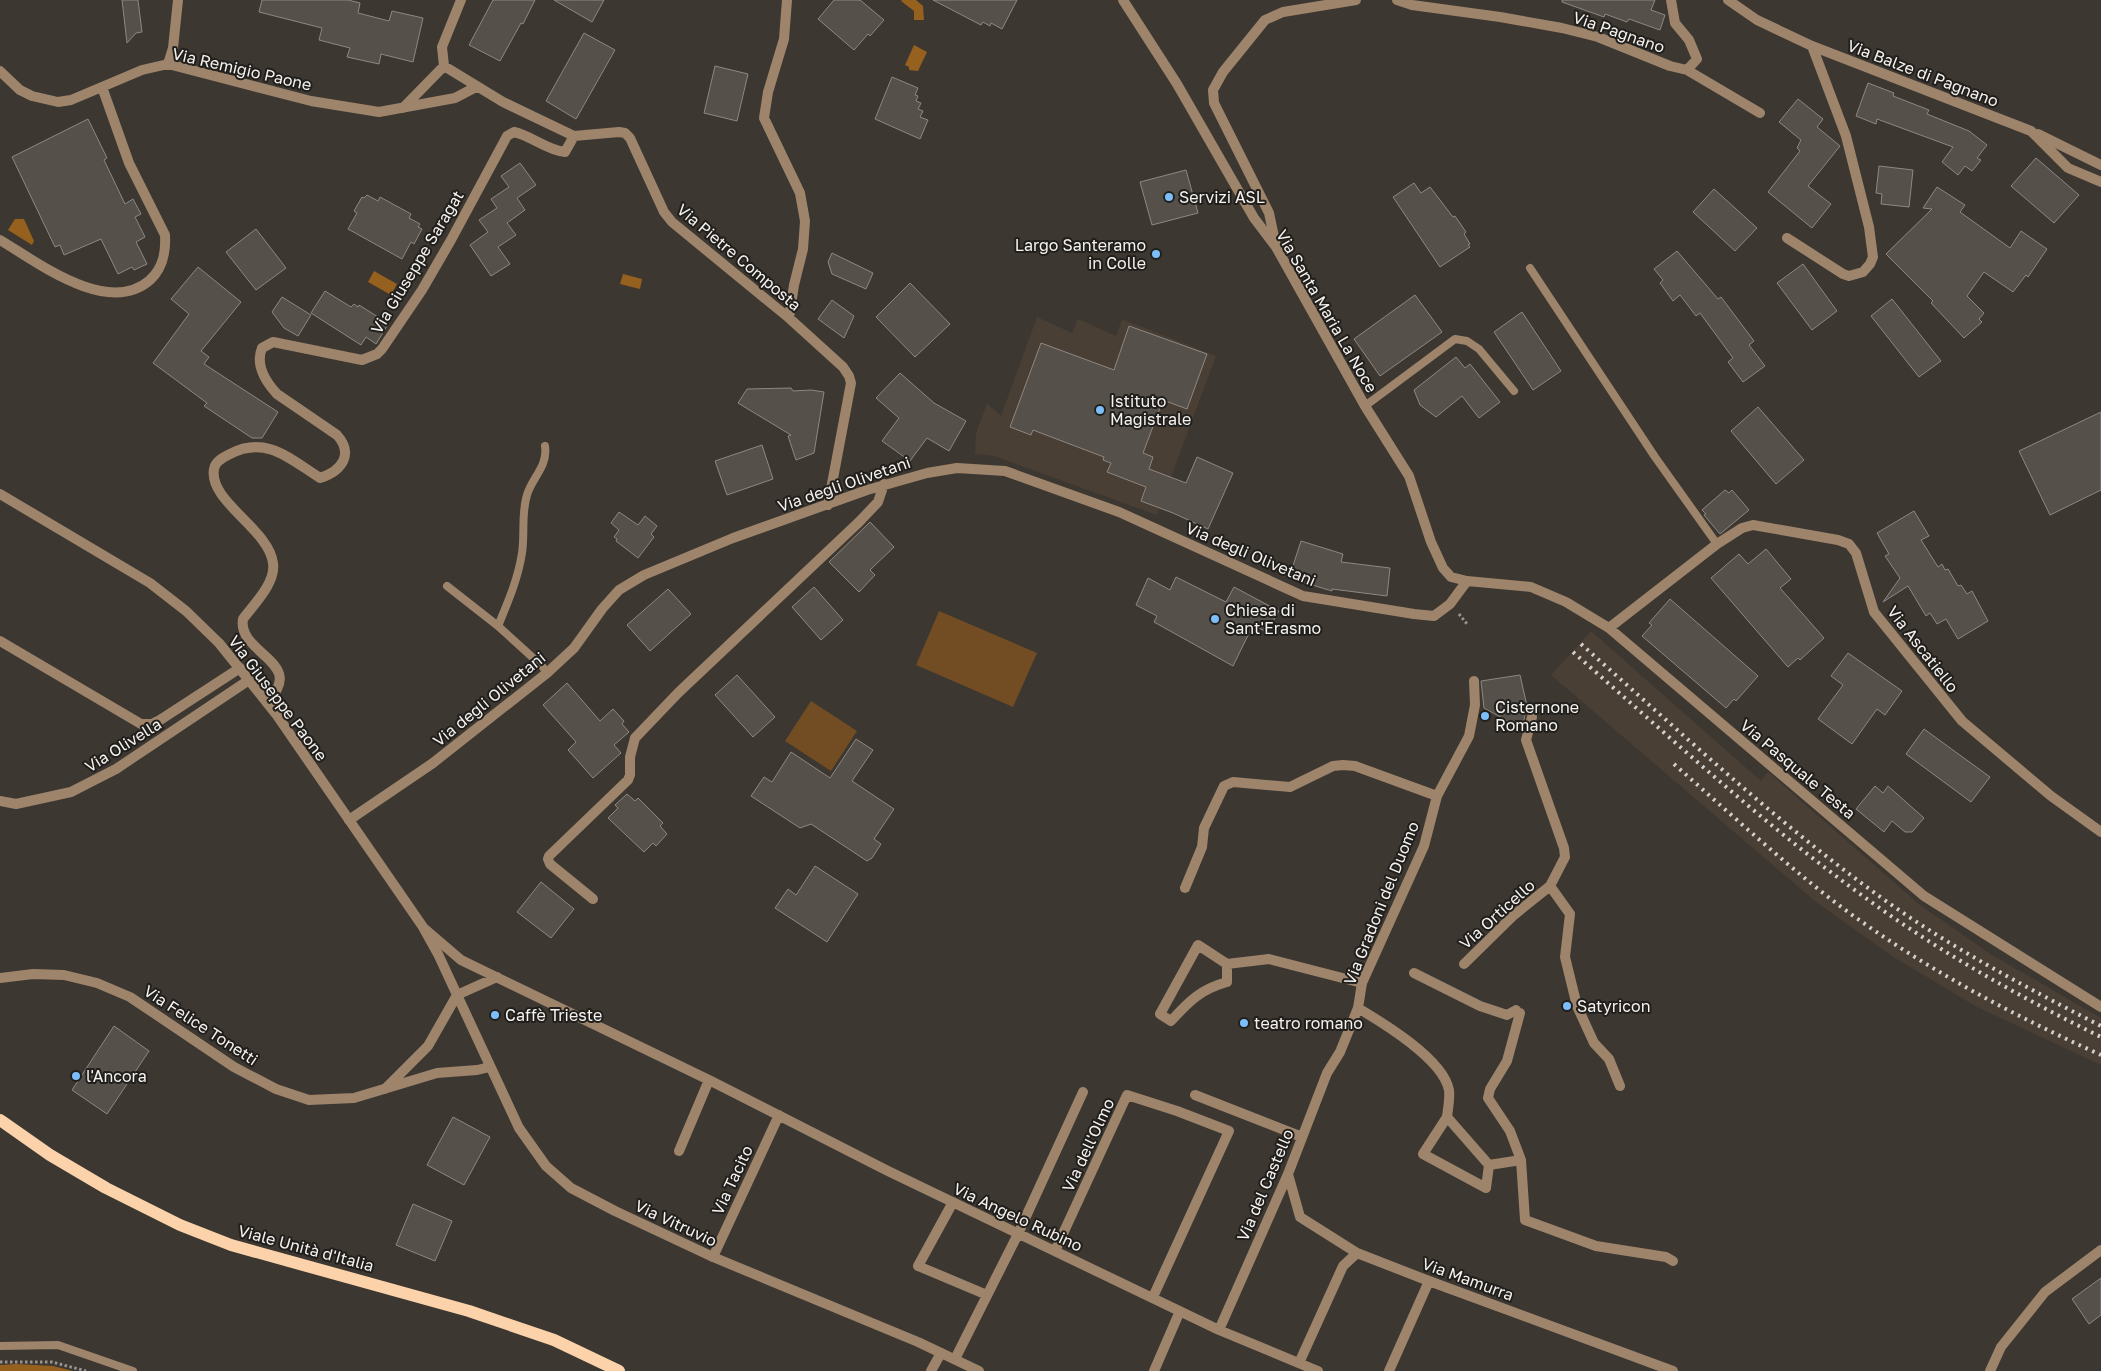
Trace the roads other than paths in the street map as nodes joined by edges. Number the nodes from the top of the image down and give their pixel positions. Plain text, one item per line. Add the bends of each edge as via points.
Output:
1 (178, 0) edge
2 (460, 0) edge
3 (787, 0) edge
4 (1123, 0) edge
5 (1356, 0) edge
6 (1397, 0) edge
7 (1671, 0) edge
8 (1728, 0) edge
9 (1812, 46) junction
10 (168, 64) junction
11 (444, 66) junction
12 (1687, 70) junction
13 (0, 71) edge
14 (102, 86) junction
15 (476, 87) junction
16 (403, 108) junction
17 (1760, 113) dead end
18 (2031, 131) junction
19 (574, 136) junction
20 (2101, 165) edge
21 (2101, 182) edge
22 (1787, 238) dead end
23 (0, 240) edge
24 (1276, 247) junction
25 (1530, 268) dead end
26 (789, 318) junction
27 (1514, 391) dead end
28 (1365, 406) junction
29 (546, 446) dead end
30 (884, 484) junction
31 (0, 494) edge
32 (828, 505) junction
33 (1717, 544) junction
34 (1467, 581) junction
35 (447, 586) dead end
36 (498, 626) junction
37 (1609, 628) junction
38 (0, 641) edge
39 (240, 668) junction
40 (547, 673) junction
41 (249, 680) junction
42 (1474, 681) dead end
43 (267, 702) junction
44 (1532, 717) dead end
45 (1437, 796) junction
46 (0, 801) edge
47 (349, 820) junction
48 (2101, 832) edge
49 (1550, 886) junction
50 (1184, 888) dead end
51 (593, 899) dead end
52 (422, 927) junction
53 (1227, 964) junction
54 (1464, 964) dead end
55 (1414, 973) dead end
56 (497, 977) junction
57 (0, 978) edge
58 (1362, 983) junction
59 (456, 995) junction
60 (2101, 1007) edge
61 (1358, 1008) junction
62 (1340, 1052) joint
63 (490, 1066) junction
64 (709, 1080) junction
65 (1620, 1086) dead end
66 (384, 1090) junction
67 (1083, 1092) dead end
68 (1195, 1095) dead end
69 (779, 1116) junction
70 (1447, 1117) junction
71 (0, 1120) edge
72 (1302, 1137) junction
73 (679, 1151) dead end
74 (1521, 1160) junction
75 (1489, 1165) junction
76 (1288, 1174) junction
77 (953, 1202) junction
78 (1018, 1234) junction
79 (2101, 1250) edge
80 (1056, 1251) junction
81 (1357, 1253) junction
82 (712, 1257) junction
83 (1673, 1261) dead end
84 (1429, 1281) junction
85 (987, 1295) junction
86 (1153, 1297) junction
87 (1180, 1311) junction
88 (1219, 1330) junction
89 (0, 1346) edge
90 (942, 1353) junction
91 (955, 1360) junction
92 (1299, 1363) junction
93 (1155, 1368) edge
94 (132, 1371) edge
95 (619, 1371) edge
96 (931, 1371) edge
97 (979, 1371) edge
98 (1318, 1371) edge
99 (1389, 1371) edge
100 (1673, 1371) edge
101 (1990, 1371) edge

1 - 10 street
2 - 11 street via 442,47
3 - 26 street via 784,39 768,92 764,118 800,193 805,221
4 - 24 street, Via Santa Maria La Noce via 1177,84 1254,218
5 - 24 street via 1283,12 1266,20 1223,72 1213,90 1214,103 1269,212
6 - 12 street, Via Pagnano via 1562,28 1598,37
7 - 12 street via 1675,23 1689,40 1697,59
8 - 9 street, Via Balze di Pagnano via 1757,20
9 - 18 street, Via Balze di Pagnano
9 - 22 street via 1846,136 1869,227 1873,257 1863,272 1849,276
10 - 14 street, Via Remigio Paone via 142,70
10 - 16 street, Via Remigio Paone via 311,101 379,112
11 - 15 street
11 - 16 street
12 - 17 street, Via Pagnano
13 - 14 street, Via Remigio Paone via 20,90 44,100 71,100
14 - 23 street via 129,163 165,235 166,246 160,267 138,288 118,293 99,291 69,281
15 - 16 street, Via Remigio Paone via 454,98
15 - 19 street
18 - 20 street
18 - 21 street, Via Balze di Pagnano via 2068,168
19 - 26 street, Via Pietre Composta via 625,133 672,222
19 - 43 street, Via Giuseppe Saragat via 565,152 555,151 523,134 514,132 507,136 452,240 377,354 362,360 273,342 262,348 260,361 269,386 338,435 346,453 338,467 320,478 275,450 261,446 232,453 220,459 214,469 214,479 221,494 271,550 274,566 270,583 243,618 242,625 280,677 279,689
24 - 28 street, Via Santa Maria La Noce
25 - 33 lane via 1654,457
26 - 32 street, Via Pietre Composta via 843,366 851,383
27 - 28 lane via 1479,349 1467,341 1455,339
28 - 34 street, Via Santa Maria La Noce via 1410,476 1431,542 1443,568 1451,577
29 - 36 lane via 545,464 528,493 524,508 517,580
30 - 32 street, Via degli Olivetani
30 - 34 street, Via degli Olivetani via 957,468 1005,471 1119,512 1303,596 1404,613 1438,614
30 - 51 street via 878,502 859,522 678,692 635,738 628,780 549,856 550,864
31 - 39 street, Via Giuseppe Paone via 150,583 186,611
32 - 40 street, Via degli Olivetani via 733,538 644,575 619,590 574,648
33 - 37 street, Via Ascatiello
33 - 48 street, Via Ascatiello via 1753,525 1849,544 1856,553 1874,612 1944,701 1994,750
34 - 37 street, Via Pasquale Testa via 1531,587 1566,602
35 - 36 lane
36 - 40 lane
37 - 60 street, Via Pasquale Testa via 1924,896
38 - 39 street via 140,724 160,720
39 - 41 street, Via Giuseppe Paone
40 - 47 street, Via degli Olivetani via 432,763
41 - 43 street, Via Giuseppe Paone
41 - 46 street, Via Olivella via 116,769 71,792 16,804
42 - 45 street, Via Gradoni del Duomo via 1475,705 1469,736
43 - 47 street, Via Giuseppe Paone
44 - 49 street via 1526,740 1564,848 1564,858
45 - 50 street via 1355,766 1343,765 1333,766 1290,787 1233,782 1219,793
45 - 58 street, Via Gradoni del Duomo via 1424,846
47 - 52 street, Via Giuseppe Paone
49 - 54 street, Via Orticello via 1514,915
49 - 65 street via 1570,914 1565,957 1578,1006 1594,1043 1609,1059
52 - 56 street, Via Angelo Rubino via 461,960
52 - 59 street, Via Giuseppe Paone
53 - 53 street via 1198,945 1160,1014 1172,1021 1191,999 1212,986 1227,982
53 - 58 street via 1269,959
55 - 74 street via 1480,1006 1507,1015 1518,1012 1507,1062 1488,1098 1510,1132
56 - 59 street
56 - 64 street, Via Angelo Rubino
57 - 66 street, Via Felice Tonetti via 33,974 98,983 130,997 234,1067 291,1095 309,1100 354,1098
58 - 61 street, Via Gradoni del Duomo
59 - 63 street, Via Vitruvio
59 - 66 street via 428,1046
61 - 62 street, Via Gradoni del Duomo
61 - 70 street via 1396,1031 1439,1070 1449,1090
62 - 72 street, Via del Castello via 1326,1073
63 - 66 street, Via Felice Tonetti via 437,1073
63 - 82 street, Via Vitruvio via 519,1128 552,1172 571,1188
64 - 69 street, Via Angelo Rubino
64 - 73 street
67 - 78 street
68 - 72 street
69 - 77 street, Via Angelo Rubino
69 - 82 street, Via Tacito
70 - 75 street
70 - 75 street via 1423,1154 1486,1188
71 - 95 main road, Viale Unità d'Italia via 106,1188 180,1225 231,1245 469,1310 554,1340
72 - 76 street, Via del Castello
74 - 75 street
74 - 83 street via 1525,1220 1596,1246 1666,1257
76 - 81 street, Via Mamurra via 1300,1217
76 - 88 street, Via del Castello
77 - 78 street, Via Angelo Rubino
77 - 85 street via 918,1266
78 - 80 street, Via Angelo Rubino
78 - 85 street
79 - 101 street via 2044,1292 2002,1347
80 - 86 street, Via Angelo Rubino
80 - 86 street, Via dell'Olmo via 1127,1095 1229,1131
81 - 84 street, Via Mamurra
81 - 92 street via 1343,1266
82 - 90 street, Via Vitruvio
84 - 99 street
84 - 100 street, Via Mamurra
85 - 91 street
86 - 87 street, Via Angelo Rubino
87 - 88 street, Via Angelo Rubino
87 - 93 street
88 - 92 street, Via Angelo Rubino
89 - 94 lane via 58,1345
90 - 91 street, Via Vitruvio
90 - 96 street
91 - 97 street, Via Vitruvio
92 - 98 street, Via Angelo Rubino

